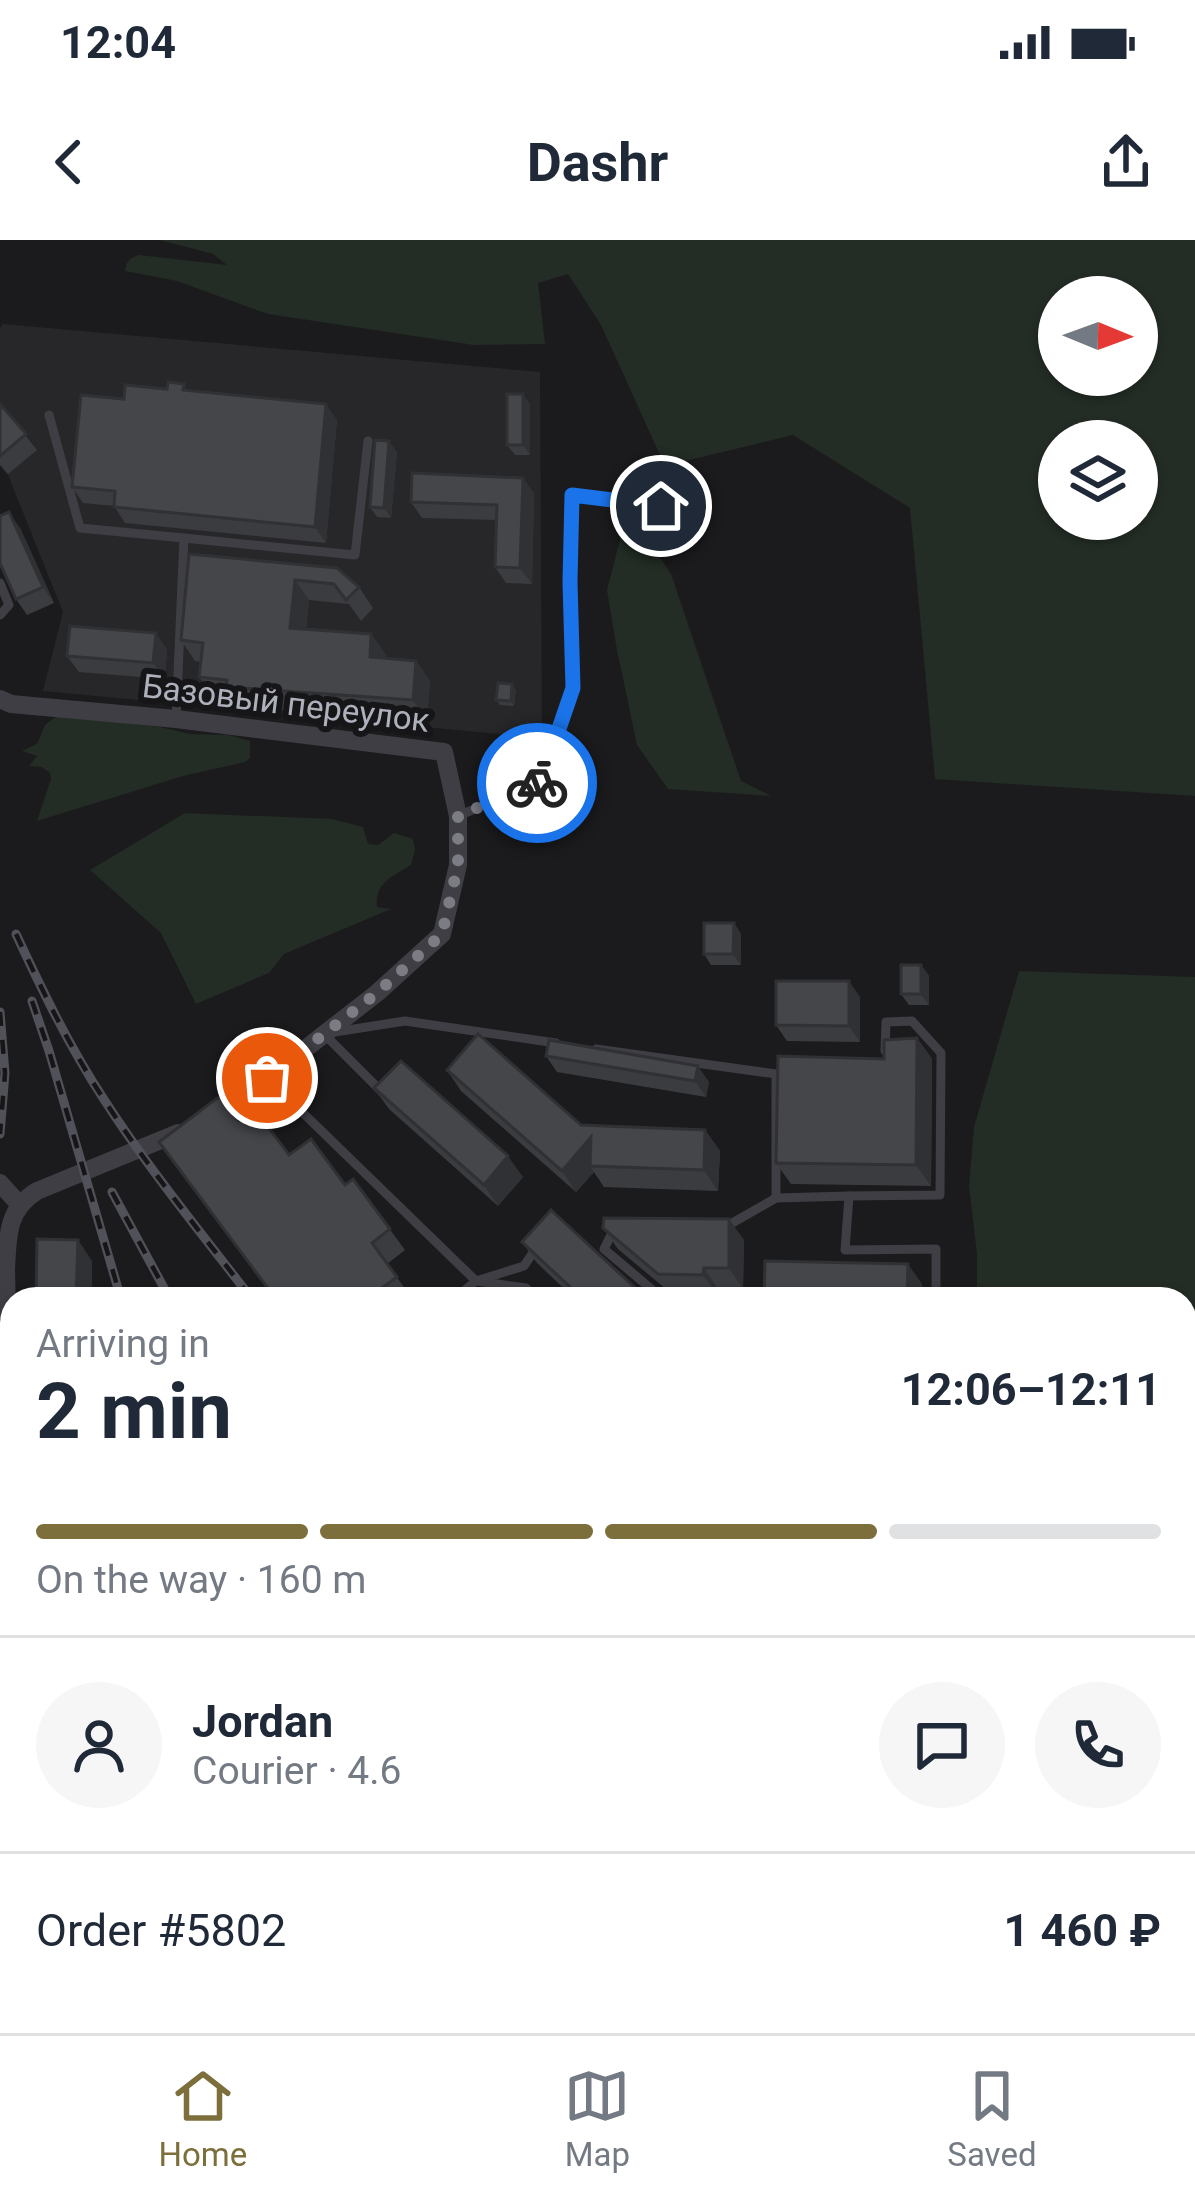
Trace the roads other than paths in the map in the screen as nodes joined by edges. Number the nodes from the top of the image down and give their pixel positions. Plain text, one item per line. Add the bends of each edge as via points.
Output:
1 (49, 416) dead end
2 (368, 441) dead end
3 (661, 506) dead end
4 (184, 538) junction
5 (0, 583) edge
6 (0, 614) edge
7 (0, 699) edge
8 (176, 719) junction
9 (458, 816) junction
10 (324, 1034) junction
11 (786, 1062) edge
12 (885, 1063) edge
13 (776, 1074) junction
14 (267, 1078) junction
15 (401, 1083) edge
16 (0, 1183) edge
17 (849, 1196) junction
18 (776, 1198) junction
19 (20, 1204) junction
20 (616, 1224) edge
21 (705, 1226) edge
22 (545, 1236) edge
23 (476, 1281) junction
24 (6, 1287) edge
25 (469, 1287) edge
26 (519, 1287) edge
27 (649, 1287) edge
28 (936, 1287) edge

1 - 4 lane via 80,528
2 - 4 lane via 355,555
3 - 9 lane via 572,495 573,688 541,781
4 - 8 lane
5 - 6 lane via 9,605
7 - 8 street, Базовый переулок
8 - 9 street, Базовый переулок via 444,752
9 - 10 street, Базовый переулок via 458,865 442,934
10 - 13 lane via 406,1021
10 - 14 street, Базовый переулок
10 - 15 lane via 386,1096
11 - 13 lane
12 - 17 lane via 886,1022 912,1022 941,1053 940,1195
13 - 18 lane
14 - 19 street, Базовый переулок via 156,1144
14 - 23 lane
16 - 19 street
17 - 18 lane
17 - 28 lane via 845,1250 936,1250
18 - 21 lane via 727,1226
19 - 24 street
20 - 27 lane via 604,1249
22 - 23 lane via 524,1266
23 - 25 lane
23 - 26 lane

